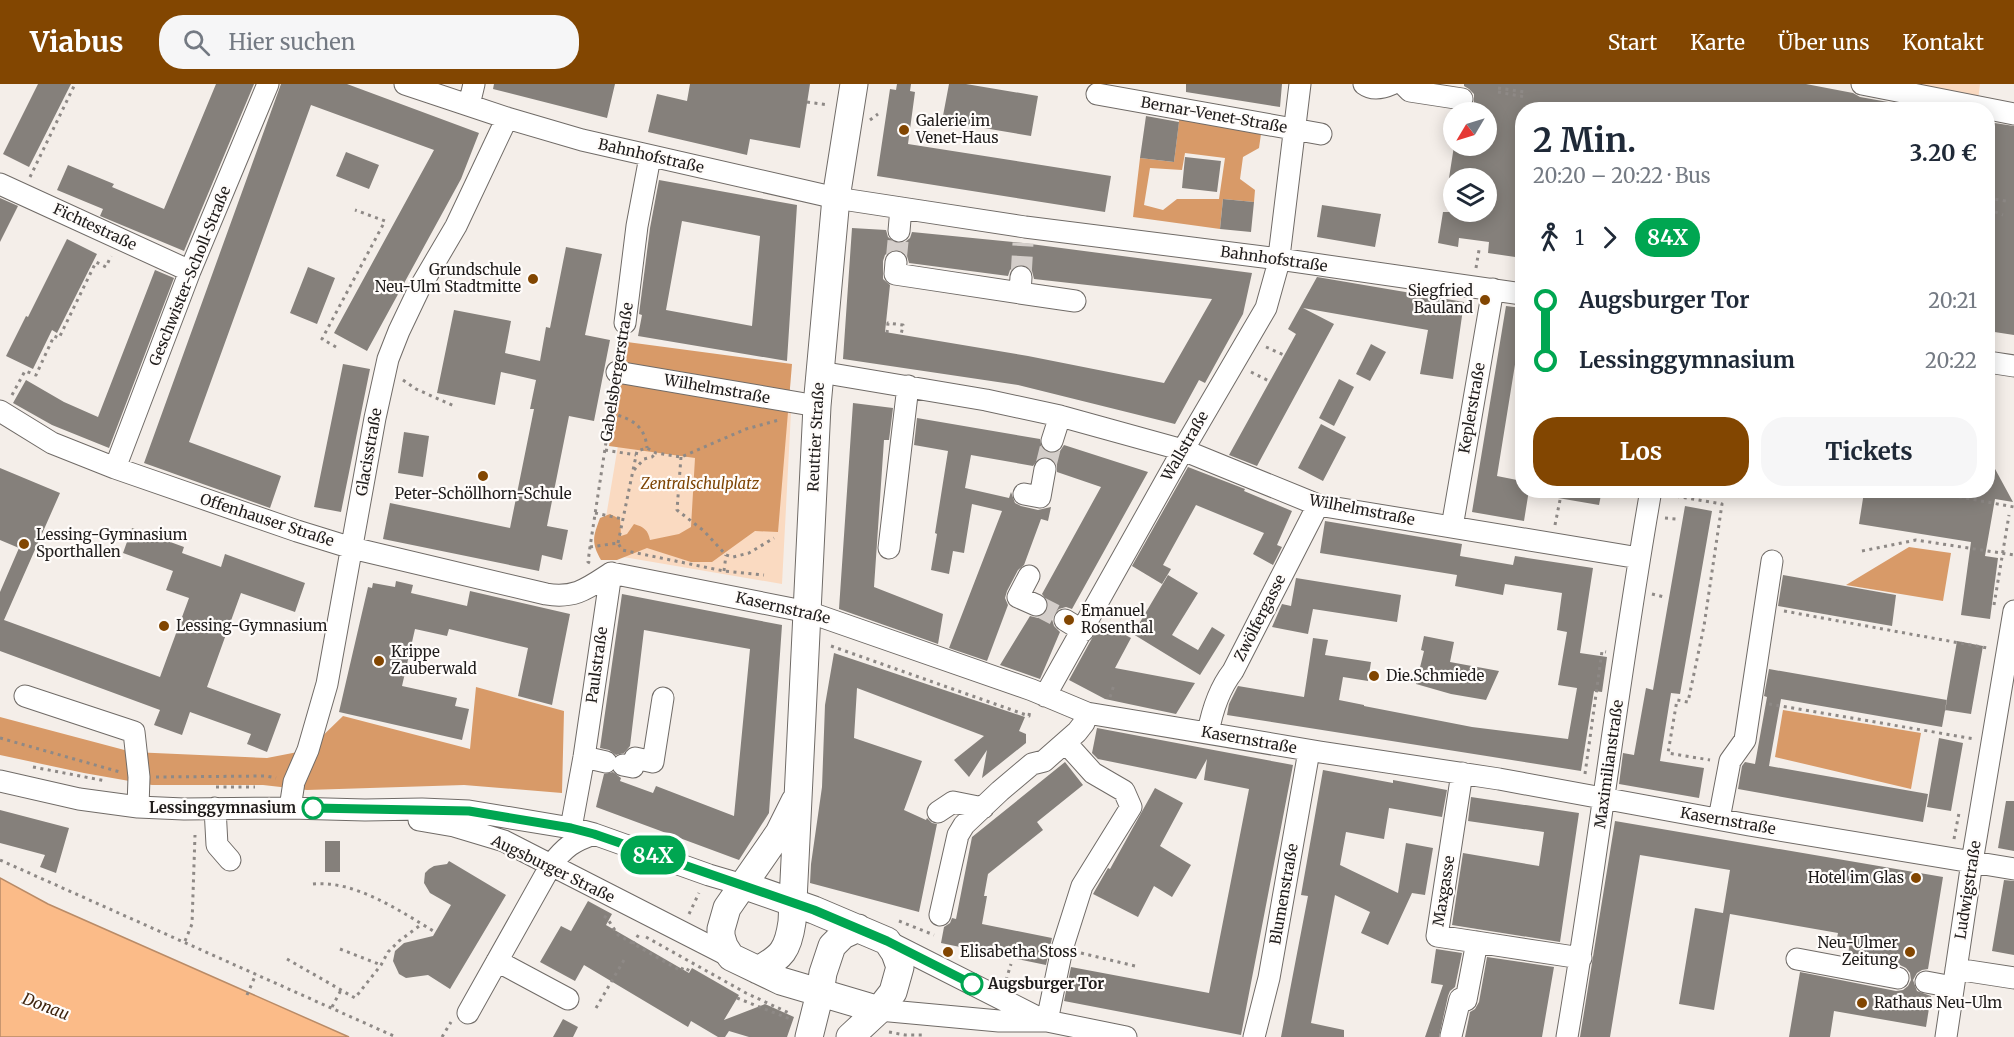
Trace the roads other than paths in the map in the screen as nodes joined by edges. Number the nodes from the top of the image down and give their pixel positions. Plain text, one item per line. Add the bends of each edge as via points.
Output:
1 (268, 84) edge
2 (405, 84) edge
3 (474, 84) edge
4 (854, 84) edge
5 (1300, 84) edge
6 (1364, 84) edge
7 (1392, 84) edge
8 (1403, 84) edge
9 (1862, 84) edge
10 (430, 88) edge
11 (1097, 94) dead end
12 (1462, 99) dead end
13 (1953, 102) edge
14 (468, 105) junction
15 (1995, 110) edge
16 (2014, 114) edge
17 (507, 118) junction
18 (1295, 129) junction
19 (1321, 134) dead end
20 (650, 157) junction
21 (0, 184) edge
22 (836, 198) junction
23 (902, 208) junction
24 (899, 231) tunnel mouth
25 (1279, 259) junction
26 (896, 262) dead end
27 (190, 271) junction
28 (1493, 289) junction
29 (1515, 293) edge
30 (1075, 301) dead end
31 (625, 323) road end
32 (1995, 363) edge
33 (2014, 366) edge
34 (617, 372) road end
35 (820, 372) junction
36 (908, 386) junction
37 (817, 406) junction
38 (2, 413) edge
39 (1060, 416) junction
40 (1052, 441) tunnel mouth
41 (1183, 450) junction
42 (115, 468) junction
43 (1046, 468) tunnel mouth
44 (1037, 496) dead end
45 (1654, 498) edge
46 (1318, 505) junction
47 (1452, 527) junction
48 (352, 548) junction
49 (889, 548) dead end
50 (1639, 558) junction
51 (1772, 561) dead end
52 (611, 573) junction
53 (1029, 576) dead end
54 (1036, 605) tunnel mouth
55 (2014, 611) edge
56 (808, 612) junction
57 (25, 696) dead end
58 (1046, 696) junction
59 (663, 698) dead end
60 (1087, 712) junction
61 (1208, 733) junction
62 (1066, 742) junction
63 (1309, 750) junction
64 (584, 757) junction
65 (1462, 773) junction
66 (0, 781) edge
67 (139, 790) junction
68 (799, 792) junction
69 (1604, 798) junction
70 (215, 808) junction
71 (290, 808) junction
72 (983, 808) junction
73 (365, 810) junction
74 (938, 812) dead end
75 (1719, 819) junction
76 (571, 828) junction
77 (594, 834) junction
78 (230, 860) dead end
79 (1972, 862) junction
80 (551, 865) junction
81 (2014, 869) edge
82 (743, 885) junction
83 (794, 903) junction
84 (940, 915) dead end
85 (858, 928) junction
86 (887, 941) junction
87 (1477, 942) junction
88 (731, 957) junction
89 (1581, 958) junction
90 (1797, 959) dead end
91 (497, 961) junction
92 (758, 970) junction
93 (1898, 978) dead end
94 (1955, 978) junction
95 (2014, 978) edge
96 (1926, 982) dead end
97 (820, 993) junction
98 (568, 999) dead end
99 (879, 1010) junction
100 (468, 1013) dead end
101 (1047, 1021) junction
102 (801, 1028) edge
103 (1451, 1036) edge
104 (850, 1037) edge
105 (1126, 1037) edge
106 (1254, 1037) edge
107 (1567, 1037) edge
108 (1946, 1037) edge

1 - 27 street, Geschwister-Scholl-Straße
2 - 10 street, Bahnhofstraße
3 - 14 street
4 - 22 main road, Reuttier Straße
5 - 18 street, Bernar-Venet-Straße
6 - 7 street via 1383,88
8 - 12 street via 1410,91
9 - 13 street
10 - 14 street, Bahnhofstraße
11 - 18 street, Bernar-Venet-Straße
14 - 17 street, Bahnhofstraße
15 - 16 street
17 - 20 street, Bahnhofstraße
17 - 48 street, Glacisstraße via 456,226 399,331 384,374
18 - 19 street
18 - 25 street, Bernar-Venet-Straße
20 - 22 street, Bahnhofstraße
20 - 31 street, Gabelsbergerstraße
21 - 27 street, Fichtestraße
22 - 23 street, Bahnhofstraße
22 - 35 main road, Reuttier Straße
23 - 24 street
23 - 25 street, Bahnhofstraße via 1024,235
25 - 28 street, Bahnhofstraße
25 - 41 street, Wallstraße via 1266,308
26 - 30 street via 895,274 1020,285
27 - 42 street, Geschwister-Scholl-Straße
28 - 29 street, Bahnhofstraße
28 - 47 street, Keplerstraße
32 - 33 street
34 - 37 street, Wilhelmstraße
35 - 36 street, Wilhelmstraße
35 - 37 main road, Reuttier Straße
36 - 39 street, Wilhelmstraße
36 - 49 street
37 - 56 main road, Reuttier Straße
38 - 42 street, Offenhauser Straße via 52,442
39 - 40 street
39 - 41 street, Wilhelmstraße
41 - 46 street, Wilhelmstraße
41 - 58 street, Wallstraße via 1074,625
42 - 48 street, Offenhauser Straße
43 - 44 street
45 - 50 street, Maximilianstraße
46 - 47 street, Wilhelmstraße
46 - 61 street, Zwölfergasse via 1227,679 1212,712
47 - 50 street, Wilhelmstraße
48 - 52 street, Offenhauser Straße via 546,594 573,595
48 - 71 street, Glacisstraße via 327,684 308,750 294,782
50 - 69 street, Maximilianstraße
51 - 75 street via 1765,607 1768,637 1745,740 1730,761
52 - 56 street, Kasernstraße
52 - 64 street, Paulstraße
53 - 54 street via 1018,597
55 - 79 street, Ludwigstraße
56 - 58 street, Kasernstraße
56 - 68 main road, Reuttier Straße
57 - 67 street via 134,732
58 - 60 street, Kasernstraße
59 - 64 street via 653,762 635,758 633,767
60 - 61 street, Kasernstraße
60 - 62 street via 1084,723
61 - 63 street, Kasernstraße
62 - 72 street via 1044,761 1032,764
62 - 101 street via 1094,773 1124,791 1131,807 1083,886 1062,949
63 - 65 street, Kasernstraße
63 - 106 street, Blumenstraße via 1269,978
64 - 76 street, Paulstraße
65 - 69 street, Kasernstraße
65 - 87 street, Maxgasse via 1437,936
66 - 67 street, Augsburger Straße via 79,799
67 - 70 street, Augsburger Straße via 184,809
68 - 82 main road, Reuttier Straße via 779,833
68 - 83 main road, Reuttier Straße
69 - 75 street, Kasernstraße
69 - 89 street, Maximilianstraße
70 - 71 street, Augsburger Straße
70 - 78 street via 217,845
71 - 73 street, Augsburger Straße
72 - 74 street via 953,802
72 - 84 street via 958,835
73 - 76 street, Augsburger Straße via 469,811
73 - 80 street, Augsburger Straße via 454,826 504,841
75 - 79 street, Kasernstraße
76 - 77 street, Augsburger Straße
77 - 80 street via 575,840
77 - 82 street, Augsburger Straße
79 - 81 street, Kasernstraße
79 - 94 street, Ludwigstraße
80 - 88 street, Augsburger Straße
80 - 91 street
82 - 83 main road
82 - 88 main road via 723,918 721,936
83 - 85 main road
83 - 92 main road via 784,951
85 - 86 main road
85 - 97 main road via 832,945
86 - 99 main road via 900,967 894,992
86 - 101 street
87 - 89 street, Maxgasse
87 - 103 street via 1466,1000 1460,999
88 - 92 main road
89 - 107 street, Maximilianstraße
90 - 93 street
91 - 98 street
91 - 100 street
92 - 97 main road
94 - 95 street
94 - 96 street
94 - 108 street, Ludwigstraße
97 - 99 main road
97 - 102 main road
99 - 101 street via 999,1021
99 - 104 main road
101 - 105 street

